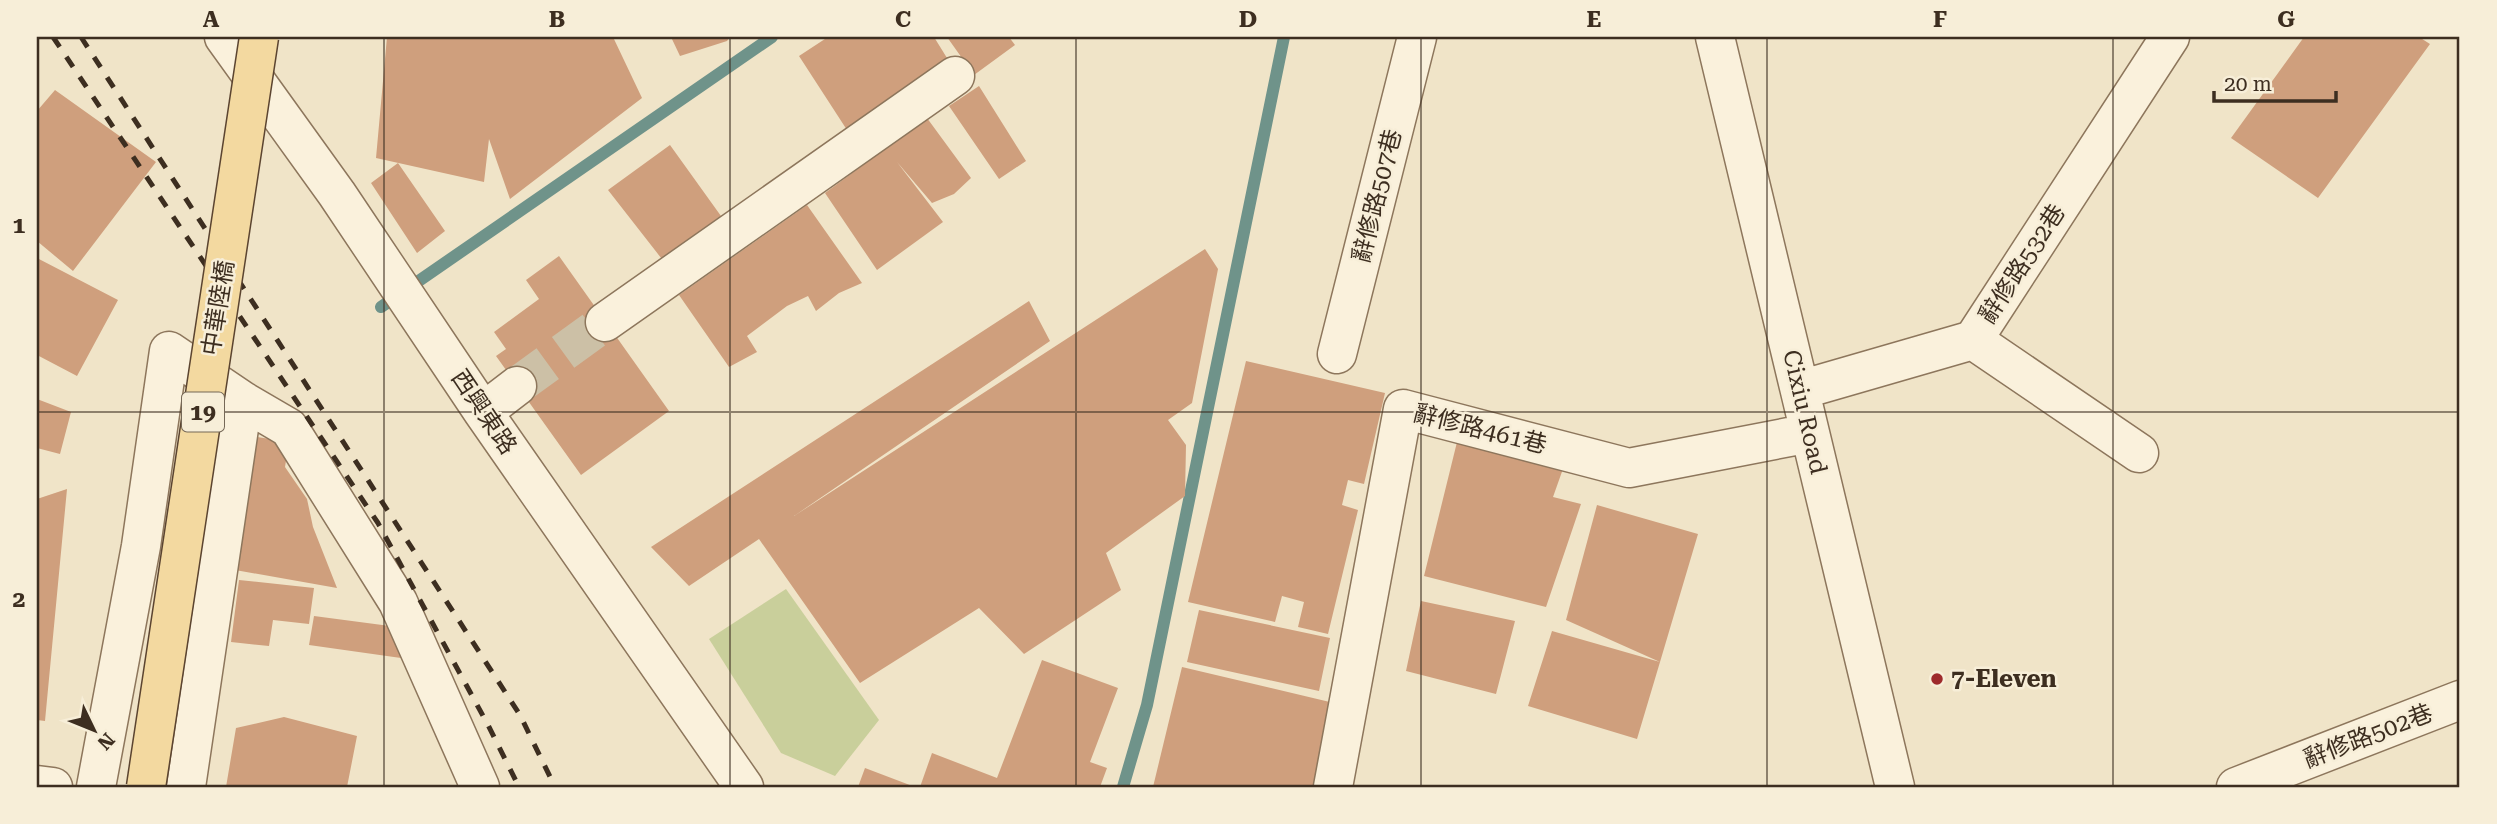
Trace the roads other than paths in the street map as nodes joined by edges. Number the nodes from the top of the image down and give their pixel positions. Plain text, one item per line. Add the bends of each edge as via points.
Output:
1 (224, 37) edge
2 (259, 37) edge
3 (1417, 37) edge
4 (1715, 37) edge
5 (2170, 37) edge
6 (955, 76) dead end
7 (605, 322) tunnel mouth
8 (1973, 341) junction
9 (1337, 354) dead end
10 (517, 386) tunnel mouth
11 (1800, 390) junction
12 (243, 401) junction
13 (483, 412) junction
14 (1810, 433) junction
15 (2139, 453) dead end
16 (2460, 700) edge
17 (37, 785) edge
18 (52, 787) edge
19 (96, 787) edge
20 (146, 787) edge
21 (186, 787) edge
22 (480, 787) edge
23 (744, 787) edge
24 (1334, 787) edge
25 (1897, 787) edge
26 (2236, 787) edge

1 - 13 street, 西興東路 via 337,194
2 - 20 main road, 中華陸橋 / 19, bridge
3 - 9 street, 辭修路507巷
4 - 11 street, Cixiu Road
5 - 8 street, 辭修路532巷
6 - 7 street
8 - 11 street, 辭修路532巷
8 - 15 street
10 - 13 street
11 - 14 street, Cixiu Road
12 - 19 street via 169,351 141,546
12 - 21 street
12 - 22 street via 289,428 398,602
13 - 23 street, 西興東路
14 - 24 street, 辭修路461巷 via 1629,468 1404,409
14 - 25 street, Cixiu Road
16 - 26 street, 辭修路502巷
17 - 18 street

